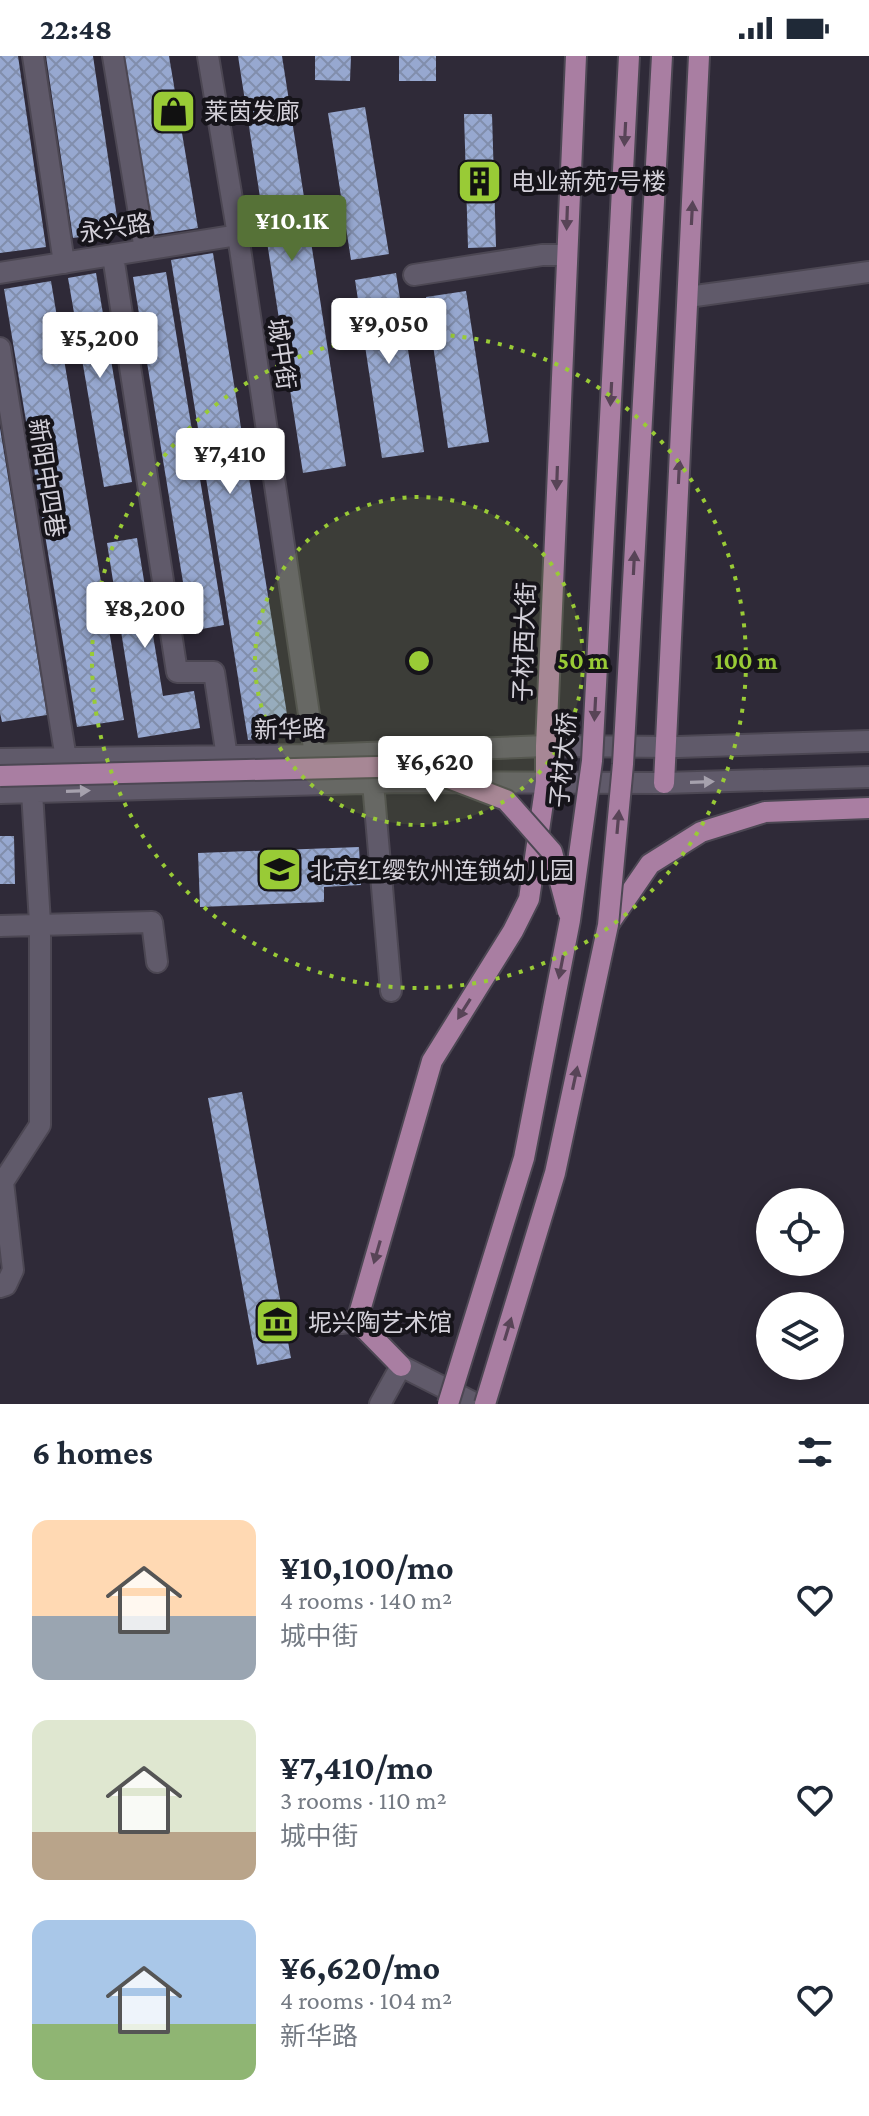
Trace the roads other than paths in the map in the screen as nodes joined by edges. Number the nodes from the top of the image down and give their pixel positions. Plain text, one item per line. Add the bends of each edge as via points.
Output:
1 (33, 56) edge
2 (113, 56) edge
3 (208, 56) edge
4 (576, 56) edge
5 (629, 56) edge
6 (662, 56) edge
7 (699, 56) edge
8 (238, 235) junction
9 (145, 250) junction
10 (566, 255) junction
11 (113, 256) junction
12 (64, 263) junction
13 (869, 272) edge
14 (0, 273) edge
15 (414, 275) dead end
16 (688, 297) junction
17 (0, 348) edge
18 (869, 741) edge
19 (546, 746) junction
20 (666, 746) junction
21 (315, 755) junction
22 (227, 757) junction
23 (0, 759) edge
24 (66, 759) junction
25 (0, 776) edge
26 (869, 777) edge
27 (546, 782) junction
28 (373, 783) junction
29 (664, 783) junction
30 (32, 792) junction
31 (0, 793) edge
32 (869, 808) edge
33 (570, 920) junction
34 (40, 923) junction
35 (608, 925) junction
36 (0, 926) edge
37 (157, 962) dead end
38 (391, 991) dead end
39 (0, 1287) edge
40 (401, 1366) junction
41 (380, 1404) edge
42 (448, 1404) edge
43 (476, 1404) edge
44 (485, 1404) edge

1 - 12 street
2 - 9 street
3 - 8 street, 城中街
4 -> 10 main road, 子材西大街
5 -> 33 main road, 子材大桥, bridge via 592,761
35 -> 6 main road, bridge via 623,764
16 -> 7 main road
8 - 9 street, 永兴路
8 - 21 street, 城中街
9 - 11 street, 永兴路
10 - 15 street
10 -> 19 main road, 子材西大街
11 - 12 street, 永兴路
11 - 22 street via 177,672 214,672
12 - 14 street, 永兴路
13 - 16 street
20 -> 16 main road
17 - 24 street, 新阳中四巷
18 - 20 street, 新华路
19 - 20 street, 新华路
19 - 21 street, 新华路
19 - 27 main road, 子材西大街
20 - 29 main road
21 - 22 street, 新华路
22 - 24 street, 新华路
23 - 24 street, 新华路
25 - 33 main road, bridge via 417,766 506,800 552,852
29 -> 26 street
27 - 28 street
27 - 29 street
27 -> 40 main road, 子材西大街 via 529,899 432,1061 349,1322
30 -> 28 street
28 - 38 street
30 - 31 street
30 - 34 street
32 - 35 main road via 765,812 701,832 650,864
33 -> 42 main road, 子材大桥, bridge via 524,1158
34 - 36 street
34 - 37 street via 152,922
34 - 39 street via 40,1125 3,1182 13,1270
44 -> 35 main road, bridge via 555,1173
40 - 41 street
40 - 43 street

